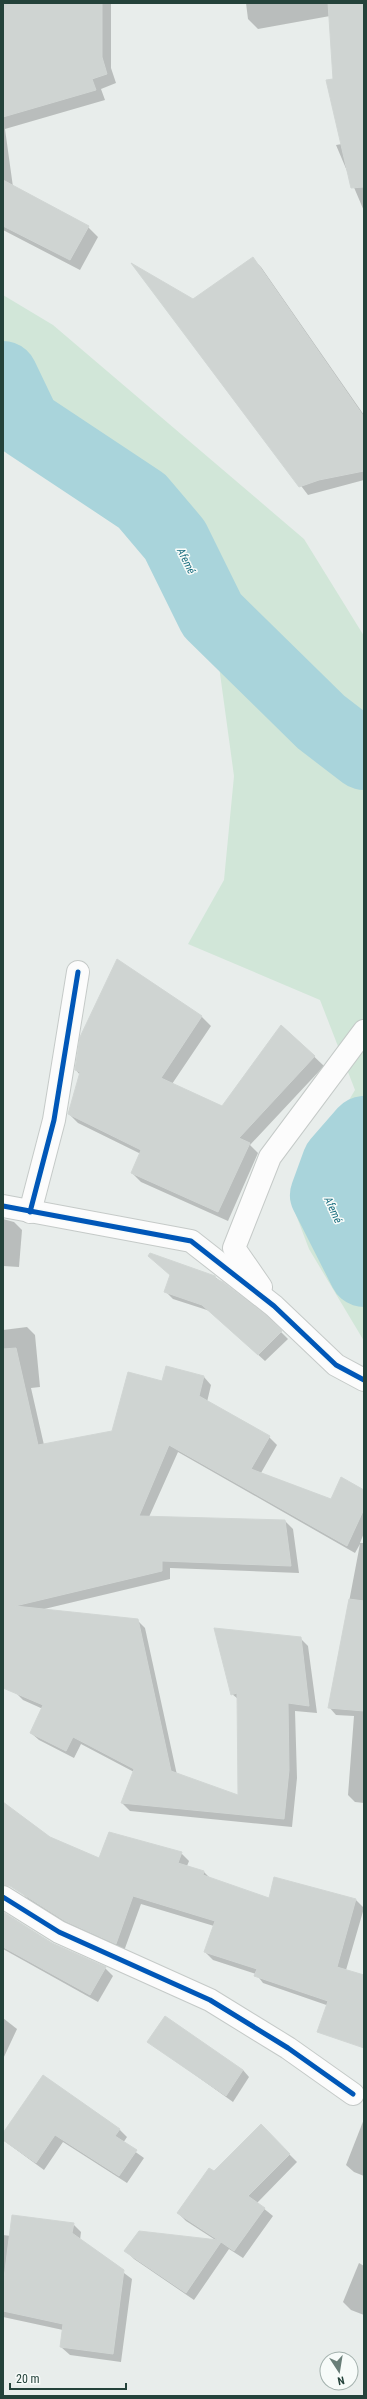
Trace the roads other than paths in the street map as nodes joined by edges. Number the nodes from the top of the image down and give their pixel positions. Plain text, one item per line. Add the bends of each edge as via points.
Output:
1 (78, 972) dead end
2 (364, 1031) edge
3 (3, 1206) edge
4 (30, 1212) junction
5 (274, 1306) junction
6 (364, 1380) edge
7 (3, 1897) edge
8 (353, 2094) dead end

1 - 4 street via 54,1120
2 - 5 street via 270,1157 234,1248
3 - 4 street
4 - 5 street via 190,1241
5 - 6 street via 336,1365
7 - 8 street via 59,1932 210,2000 288,2048

